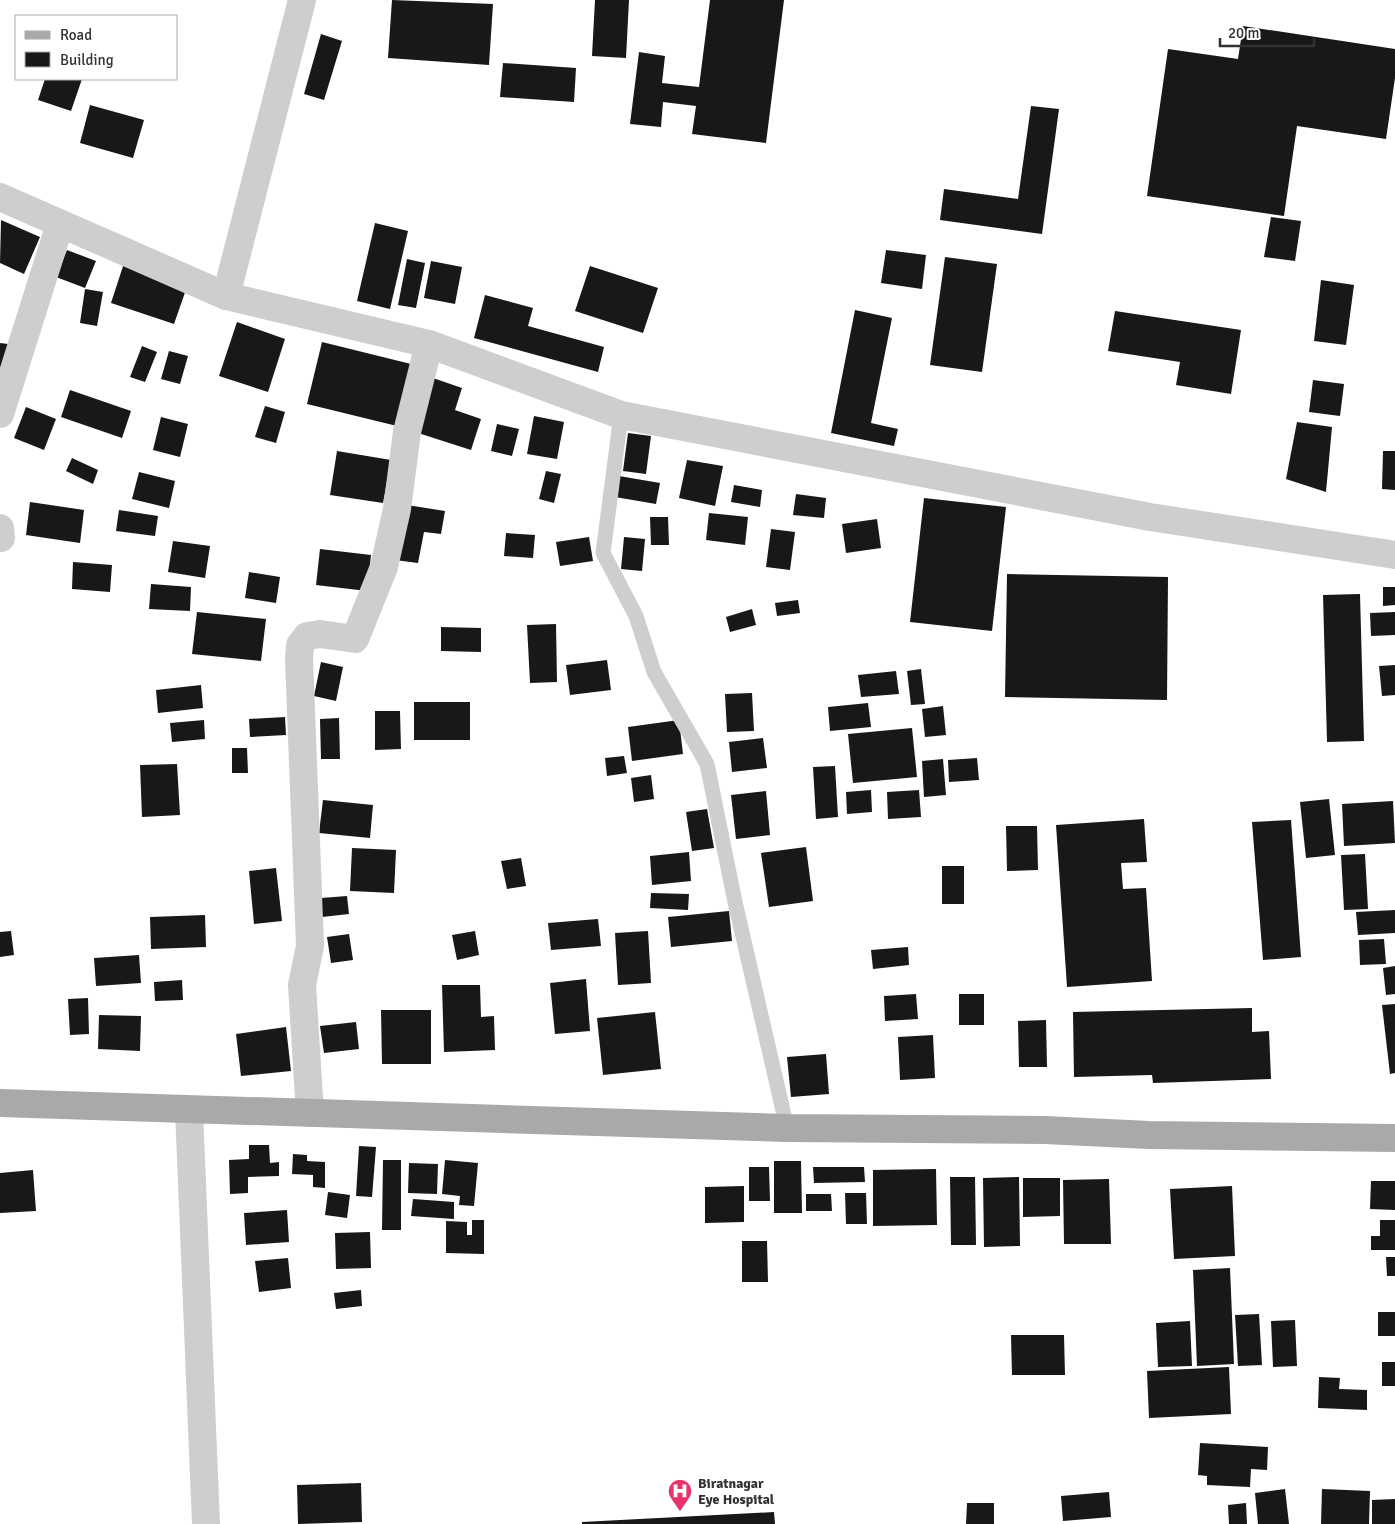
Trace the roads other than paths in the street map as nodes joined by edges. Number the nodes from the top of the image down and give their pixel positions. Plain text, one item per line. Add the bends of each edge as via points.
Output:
1 (302, 0) edge
2 (0, 197) edge
3 (60, 224) junction
4 (226, 296) junction
5 (429, 344) junction
6 (0, 414) edge
7 (621, 415) junction
8 (0, 528) edge
9 (1, 538) edge
10 (1395, 555) edge
11 (0, 1103) edge
12 (189, 1110) junction
13 (310, 1113) junction
14 (787, 1128) junction
15 (1395, 1138) edge
16 (206, 1524) edge

1 - 4 street
2 - 3 street
3 - 4 street
3 - 6 street
4 - 5 street
5 - 7 street
5 - 13 street via 407,432 397,509 384,567 355,639 320,634 307,636 300,645 310,946 302,985
7 - 10 street via 1150,517
7 - 14 lane via 603,554 636,616 654,672 707,764
8 - 9 street
11 - 12 main road
12 - 13 main road
12 - 16 street
13 - 14 main road
14 - 15 main road

